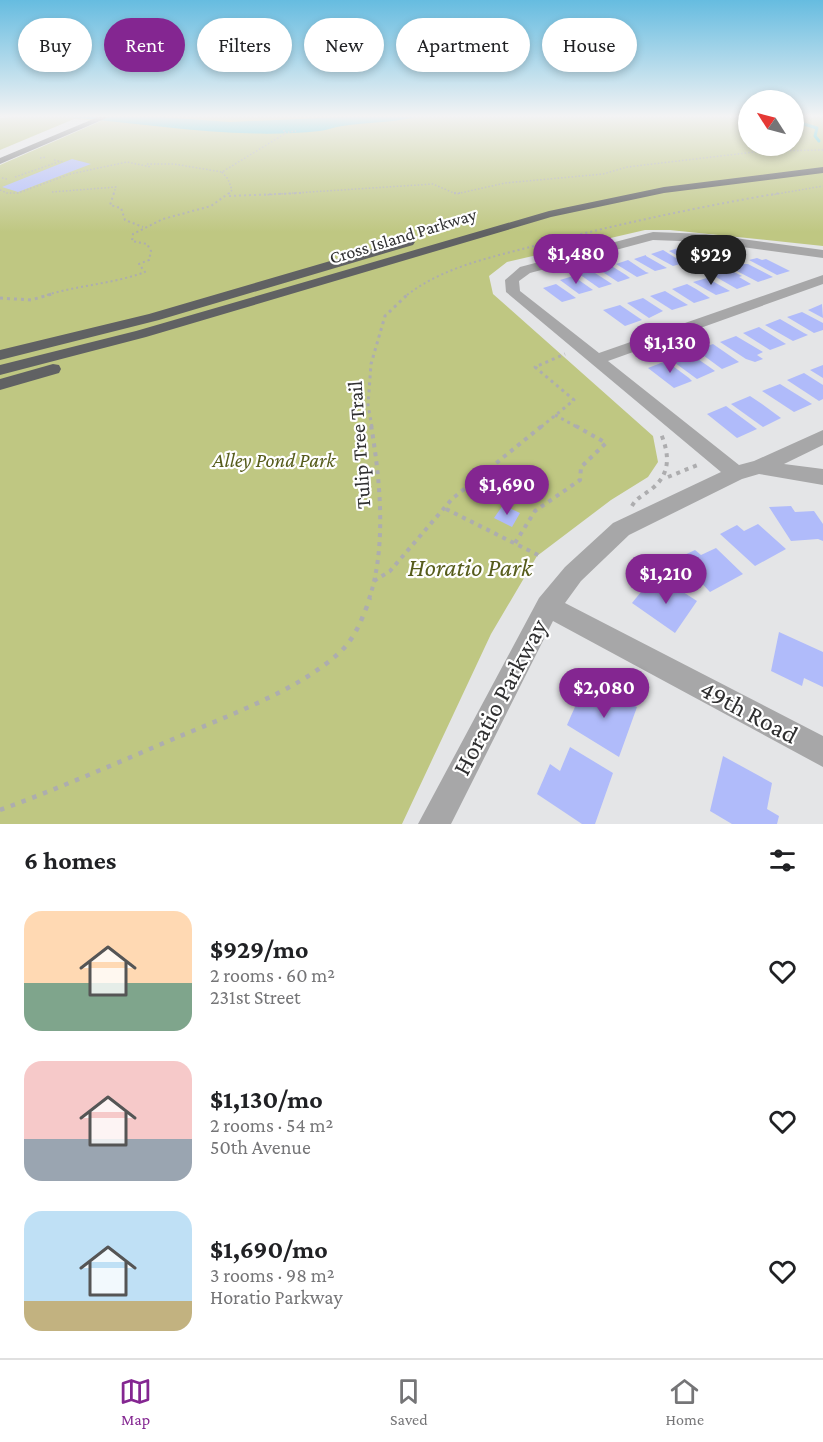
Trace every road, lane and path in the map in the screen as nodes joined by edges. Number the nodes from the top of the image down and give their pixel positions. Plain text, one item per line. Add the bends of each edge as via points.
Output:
1 (248, 155) edge
2 (725, 155) edge
3 (46, 157) dead end
4 (40, 158) dead end
5 (54, 160) dead end
6 (823, 162) edge
7 (144, 164) junction
8 (152, 167) dead end
9 (823, 170) edge
10 (222, 171) junction
11 (15, 177) dead end
12 (2, 178) dead end
13 (7, 179) dead end
14 (823, 186) edge
15 (0, 190) edge
16 (52, 192) dead end
17 (229, 195) junction
18 (504, 214) dead end
19 (144, 227) junction
20 (417, 239) dead end
21 (823, 254) edge
22 (823, 279) edge
23 (275, 296) junction
24 (0, 298) edge
25 (154, 316) junction
26 (0, 346) edge
27 (565, 354) dead end
28 (0, 355) edge
29 (595, 360) junction
30 (0, 370) edge
31 (0, 385) edge
32 (555, 415) junction
33 (660, 431) dead end
34 (822, 439) edge
35 (708, 461) dead end
36 (759, 467) junction
37 (736, 473) junction
38 (668, 477) dead end
39 (823, 477) edge
40 (446, 509) junction
41 (621, 529) junction
42 (515, 543) junction
43 (542, 557) dead end
44 (374, 581) junction
45 (548, 606) junction
46 (823, 752) edge
47 (0, 810) edge
48 (434, 824) edge

1 - 10 path
2 - 17 path via 557,180 505,183 456,194 433,183
3 - 4 path
5 - 11 path via 63,161
6 - 18 highway, Cross Island Parkway via 651,182
7 - 8 path
7 - 10 path via 157,162
7 - 15 path via 115,164 18,192
9 - 23 highway, Cross Island Parkway via 664,190 549,214
10 - 17 path via 232,190
12 - 13 path
14 - 44 path, Tulip Tree Trail via 602,228 467,264 429,280 395,305 385,316 370,364 368,386 378,465 379,543
16 - 19 path via 117,187 110,205 122,208 125,220
17 - 19 path via 200,210 166,217
19 - 24 path via 133,234 132,241 147,244 152,251 149,260 139,264 145,272 31,300
20 - 25 highway, Cross Island Parkway
21 - 29 street via 706,238 653,236 525,270 512,280 513,292
22 - 29 street
23 - 30 highway, Cross Island Parkway
23 - 31 highway
25 - 26 highway
25 - 28 highway, Cross Island Parkway
27 - 32 path via 535,367 574,400
29 - 37 street
32 - 40 path via 452,499
32 - 42 path via 606,443 581,467 580,480 535,511
33 - 41 path via 669,467 648,493 636,499
34 - 36 street, Horatio Parkway
35 - 38 path
36 - 37 street, Horatio Parkway
36 - 39 street
37 - 41 street, Horatio Parkway
40 - 42 path
40 - 44 path via 390,571
41 - 45 street, Horatio Parkway via 573,574
42 - 43 path
44 - 47 path, Tulip Tree Trail via 362,621 342,651 317,672 228,717
45 - 46 street, 49th Road
45 - 48 street, Horatio Parkway

